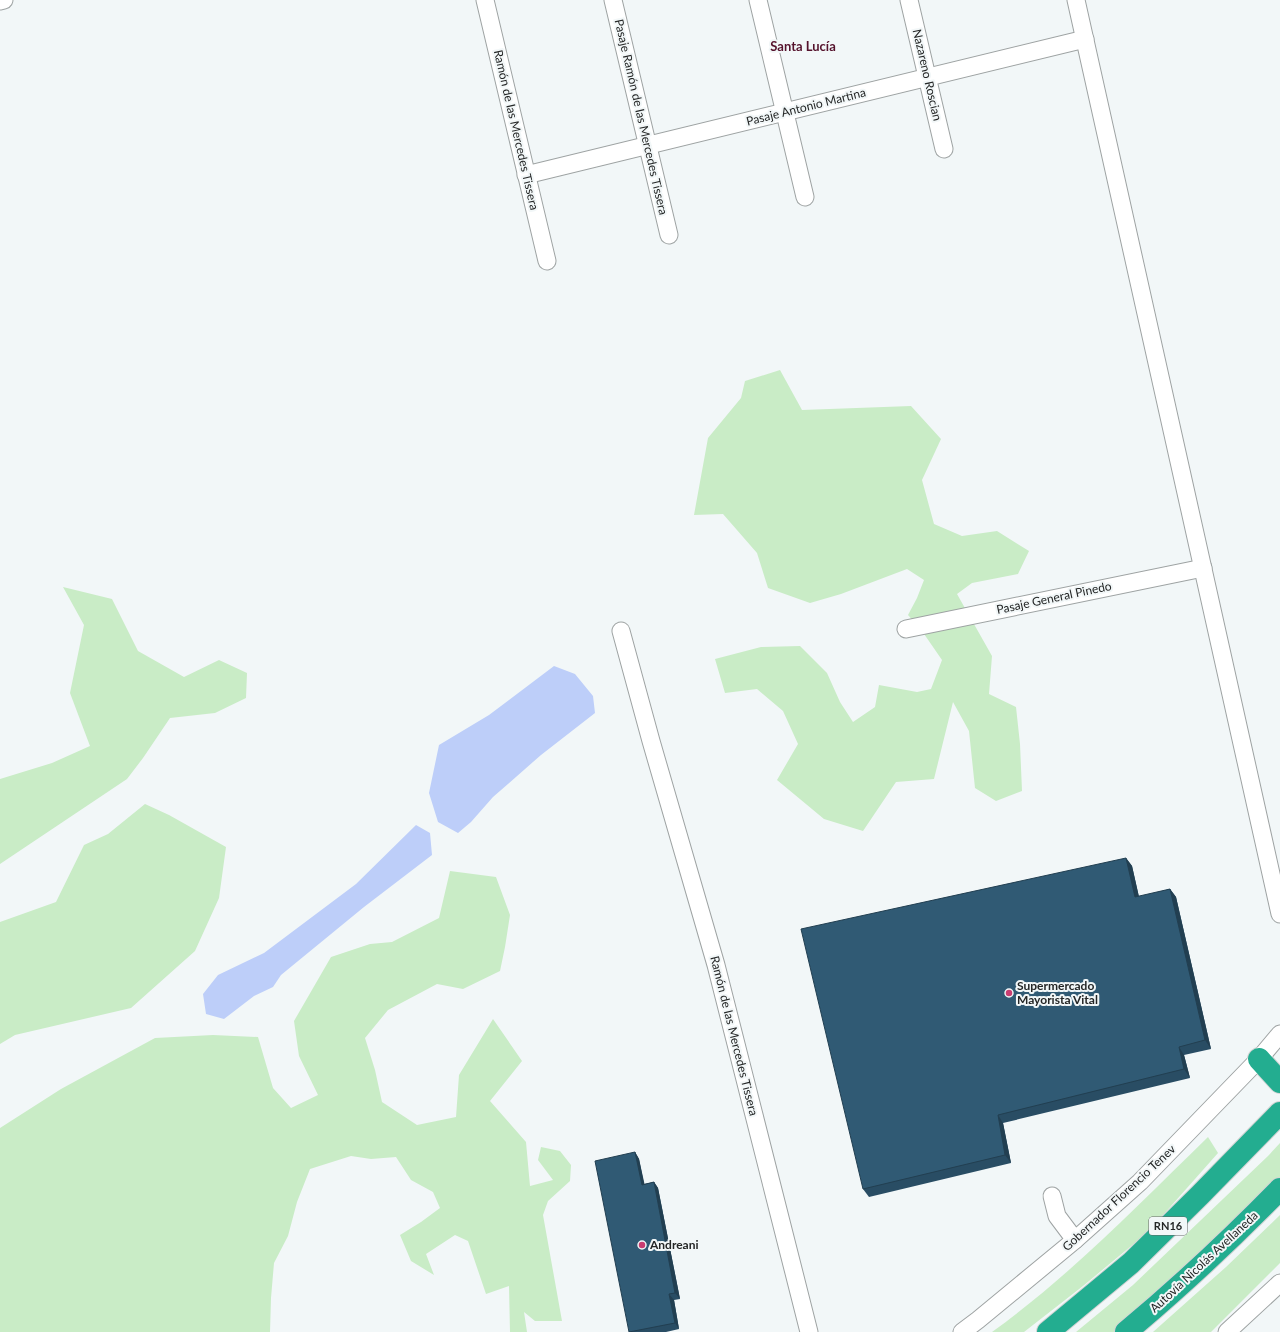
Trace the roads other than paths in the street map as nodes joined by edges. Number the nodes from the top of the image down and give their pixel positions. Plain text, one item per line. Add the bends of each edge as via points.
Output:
1 (4, 0) edge
2 (485, 0) edge
3 (613, 0) edge
4 (758, 0) edge
5 (909, 0) edge
6 (1076, 0) edge
7 (0, 1) edge
8 (1084, 39) junction
9 (927, 78) junction
10 (784, 112) junction
11 (648, 146) junction
12 (944, 150) dead end
13 (526, 175) junction
14 (805, 197) dead end
15 (669, 235) dead end
16 (547, 261) dead end
17 (1203, 568) junction
18 (906, 629) dead end
19 (621, 631) dead end
20 (1280, 914) edge
21 (1280, 1034) edge
22 (1260, 1059) junction
23 (1280, 1082) edge
24 (1280, 1113) edge
25 (1280, 1189) edge
26 (1052, 1196) dead end
27 (1075, 1240) junction
28 (1280, 1284) edge
29 (809, 1332) edge
30 (962, 1332) edge
31 (1048, 1332) edge
32 (1126, 1332) edge
33 (1227, 1332) edge

1 - 7 street
2 - 13 street, Ramón de las Mercedes Tissera
3 - 11 street, Pasaje Ramón de las Mercedes Tissera
4 - 10 street
5 - 9 street, Nazareno Roscian
6 - 8 street
8 - 9 street, Pasaje Antonio Martina
8 - 17 street
9 - 10 street, Pasaje Antonio Martina
9 - 12 street, Nazareno Roscian
10 - 11 street, Pasaje Antonio Martina
10 - 14 street
11 - 13 street, Pasaje Antonio Martina
11 - 15 street, Pasaje Ramón de las Mercedes Tissera
13 - 16 street, Ramón de las Mercedes Tissera
17 - 18 street, Pasaje General Pinedo
17 - 20 street
19 - 29 street, Ramón de las Mercedes Tissera via 716,965
21 - 22 street, Gobernador Florencio Tenev
22 - 23 highway
22 - 27 street, Gobernador Florencio Tenev via 1140,1182
24 - 31 highway, RN16 via 1131,1263
25 - 32 highway, Autovía Nicolás Avellaneda via 1206,1263
26 - 27 street via 1057,1216
27 - 30 street, Gobernador Florencio Tenev
28 - 33 street

